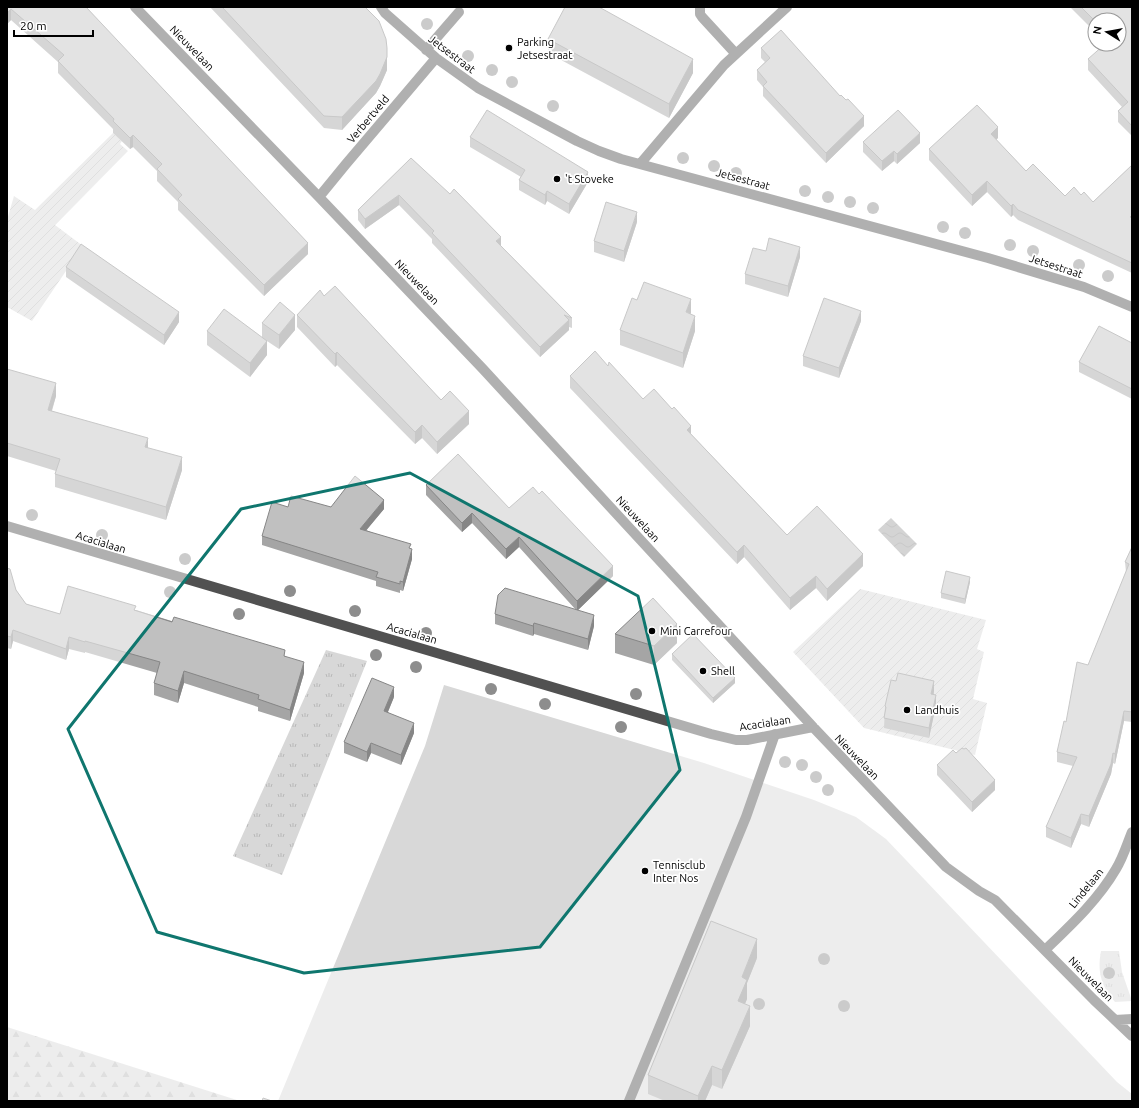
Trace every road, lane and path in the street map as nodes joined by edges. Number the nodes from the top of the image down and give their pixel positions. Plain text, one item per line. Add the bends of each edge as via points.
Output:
1 (135, 7) edge
2 (381, 7) edge
3 (700, 7) edge
4 (787, 7) edge
5 (459, 12) dead end
6 (426, 50) junction
7 (736, 54) junction
8 (436, 58) junction
9 (640, 164) junction
10 (319, 197) junction
11 (1132, 307) edge
12 (7, 526) edge
13 (813, 727) junction
14 (775, 734) junction
15 (1132, 832) edge
16 (1045, 950) junction
17 (1132, 1019) edge
18 (1116, 1020) junction
19 (1132, 1036) edge
20 (630, 1101) edge

1 - 10 street, Nieuwelaan
2 - 6 street, Jetsestraat
3 - 7 street via 702,17
4 - 7 street
5 - 6 street
6 - 8 street, Jetsestraat
7 - 9 street
8 - 9 street, Jetsestraat via 478,88 577,141 598,151
8 - 10 street, Verbertveld
9 - 11 street, Jetsestraat via 988,258 1084,287
10 - 13 street, Nieuwelaan via 477,363
12 - 14 street, Acacialaan via 711,734 736,740
13 - 14 street, Acacialaan
13 - 16 street, Nieuwelaan via 946,867 995,900
14 - 20 street via 746,817
15 - 16 street, Lindelaan via 1117,868 1106,884 1082,914
16 - 18 street, Nieuwelaan
17 - 18 street
18 - 19 street, Nieuwelaan

